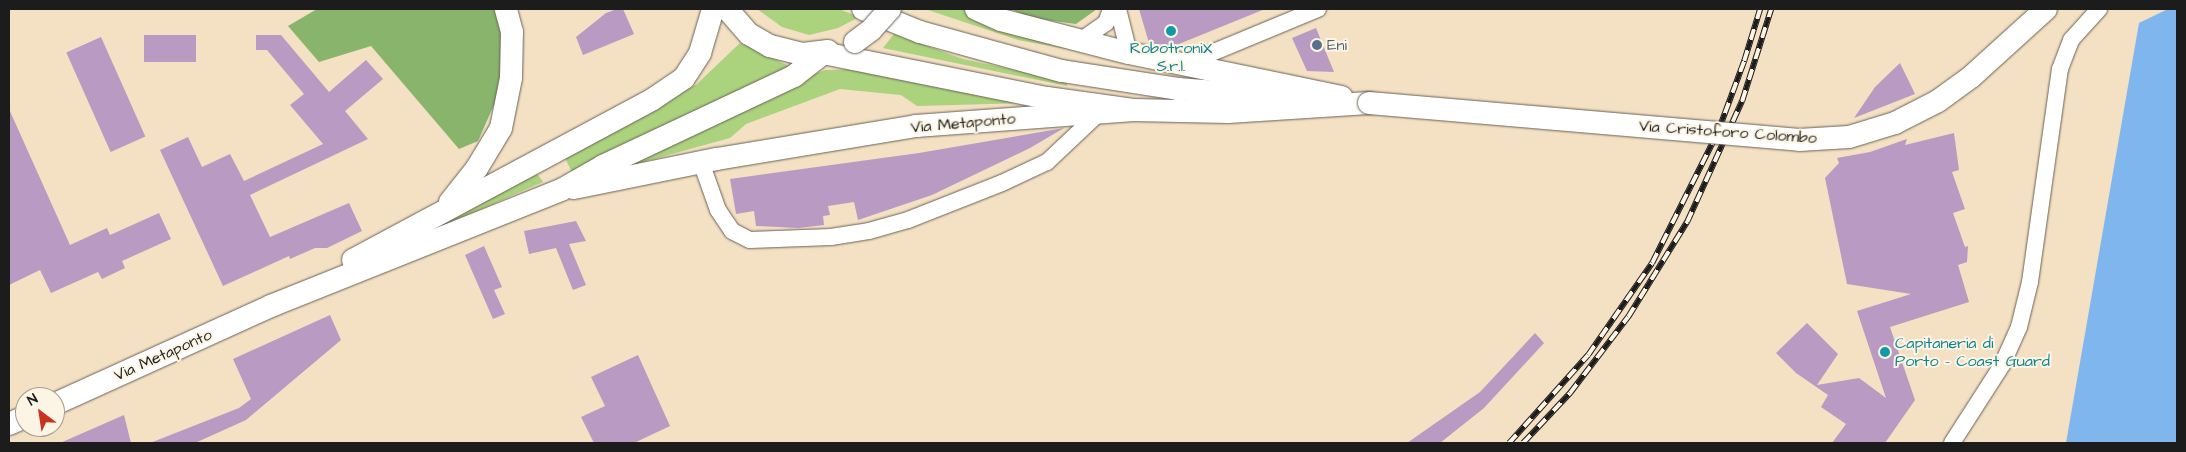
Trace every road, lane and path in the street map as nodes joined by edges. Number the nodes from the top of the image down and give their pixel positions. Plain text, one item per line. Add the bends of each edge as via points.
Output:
1 (506, 9) edge
2 (713, 9) edge
3 (727, 9) edge
4 (863, 9) edge
5 (890, 9) edge
6 (976, 9) edge
7 (1112, 9) edge
8 (1118, 9) edge
9 (1318, 9) edge
10 (2046, 9) edge
11 (2099, 9) edge
12 (1080, 41) junction
13 (823, 53) junction
14 (1130, 53) junction
15 (1185, 64) junction
16 (1370, 103) junction
17 (1133, 110) junction
18 (1100, 112) junction
19 (701, 162) junction
20 (561, 190) junction
21 (445, 209) junction
22 (271, 306) junction
23 (65, 399) edge
24 (1952, 443) edge

1 - 21 main road via 512,32 511,78 501,128 477,168
2 - 21 main road via 700,53 684,78 653,99
3 - 13 main road via 749,34 770,46 803,54
4 - 16 main road via 920,32 1062,71 1178,89
5 - 13 main road, bridge via 855,42
6 - 12 main road via 1001,20
7 - 12 street via 1106,23
8 - 14 street
9 - 15 street
10 - 16 main road, Via Cristoforo Colombo, bridge via 1971,77 1938,101 1895,123 1849,137 1799,140
11 - 24 street via 2080,29 2064,55 2030,282 2019,327 2002,365
12 - 14 main road
13 - 17 main road via 1047,98
13 - 20 main road via 794,76 603,166
14 - 15 main road
15 - 16 main road
16 - 17 main road, Via Metaponto via 1228,112
17 - 18 main road, Via Metaponto
18 - 19 main road, Via Metaponto via 916,126
18 - 19 street via 1047,162 1002,183 908,220 831,237 750,240 732,231 718,210
19 - 20 main road, Via Metaponto
20 - 22 main road
21 - 22 main road
22 - 23 main road, Via Metaponto

